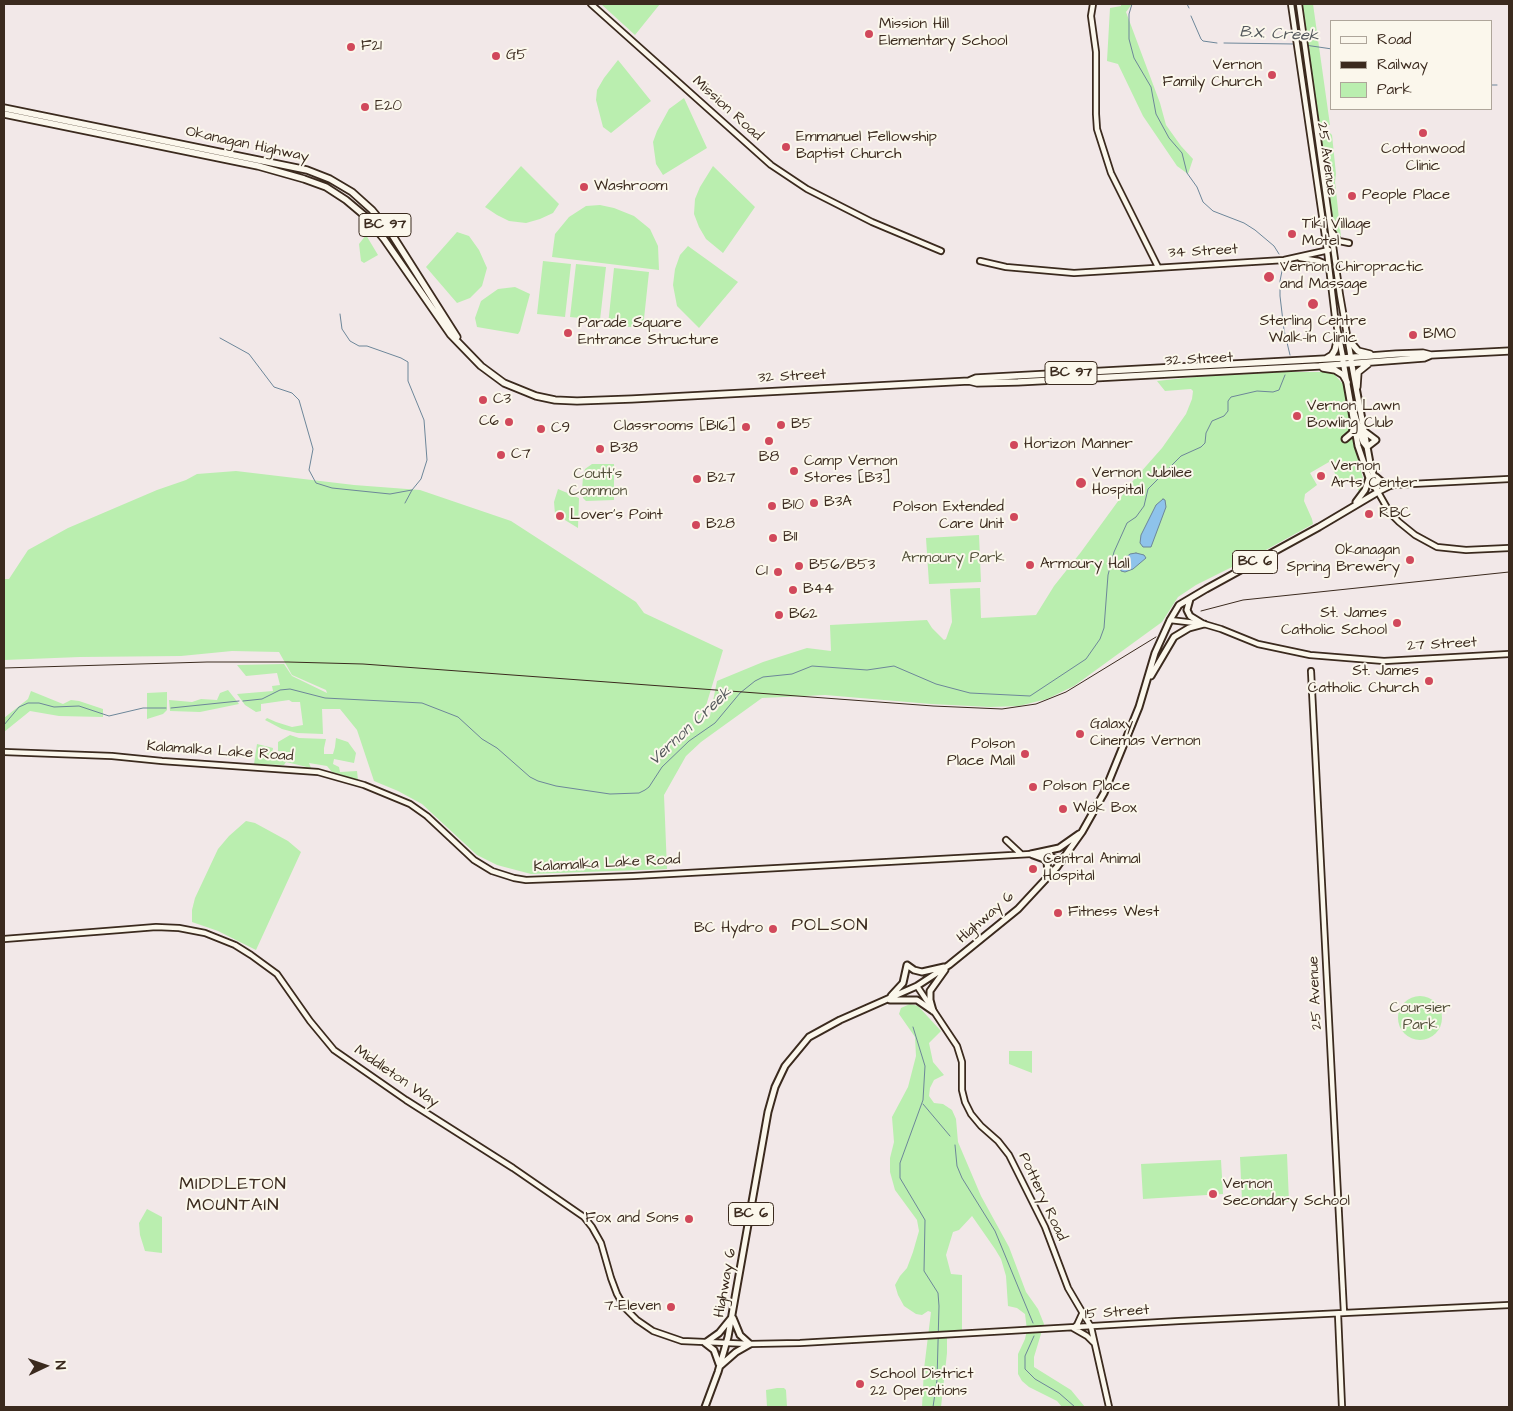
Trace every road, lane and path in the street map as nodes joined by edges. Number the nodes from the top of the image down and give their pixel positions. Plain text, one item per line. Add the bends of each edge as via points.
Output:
1 (591, 4) edge
2 (1093, 4) edge
3 (1291, 4) edge
4 (1299, 4) edge
5 (4, 108) edge
6 (4, 114) edge
7 (1330, 229) junction
8 (1349, 243) dead end
9 (1333, 249) junction
10 (1327, 250) junction
11 (941, 251) dead end
12 (1296, 258) junction
13 (980, 261) dead end
14 (1329, 265) junction
15 (1158, 267) junction
16 (1338, 337) junction
17 (1347, 338) junction
18 (463, 347) junction
19 (1509, 351) edge
20 (1375, 358) junction
21 (1325, 359) junction
22 (1343, 361) junction
23 (1351, 361) junction
24 (1319, 366) junction
25 (969, 380) junction
26 (1347, 382) junction
27 (1357, 387) junction
28 (706, 394) joint
29 (1351, 405) junction
30 (1354, 426) junction
31 (1364, 431) junction
32 (1358, 446) junction
33 (1367, 447) junction
34 (1371, 476) junction
35 (1509, 479) edge
36 (1392, 486) junction
37 (1378, 492) junction
38 (1353, 506) junction
39 (1509, 548) edge
40 (1190, 598) junction
41 (1170, 620) junction
42 (1204, 624) junction
43 (1509, 654) edge
44 (1311, 671) dead end
45 (1148, 680) junction
46 (4, 752) edge
47 (1082, 832) junction
48 (1006, 840) dead end
49 (1031, 854) junction
50 (1022, 855) junction
51 (1062, 861) junction
52 (1046, 880) junction
53 (4, 939) edge
54 (949, 965) junction
55 (917, 986) junction
56 (887, 1000) junction
57 (933, 1011) junction
58 (1509, 1305) edge
59 (1082, 1312) junction
60 (1344, 1313) junction
61 (1338, 1314) junction
62 (733, 1316) junction
63 (1091, 1327) junction
64 (1073, 1328) junction
65 (705, 1343) junction
66 (727, 1344) junction
67 (750, 1344) junction
68 (1096, 1346) junction
69 (720, 1367) junction
70 (705, 1407) edge
71 (1109, 1407) edge
72 (1342, 1407) edge

1 - 11 street, Mission Road via 771,165 807,189 872,222
2 - 15 street via 1097,129 1110,173
3 - 10 street, 25 Avenue
4 - 7 street, 25 Avenue
5 - 18 highway, Okanagan Highway / BC 97 via 298,168 330,179 352,192 391,233
6 - 18 highway, Okanagan Highway / BC 97 via 250,164 326,188 365,216 384,238 450,334
7 - 8 street via 1338,240
7 - 9 street, 25 Avenue
9 - 10 street, 34 Street
9 - 17 street, 25 Avenue
10 - 12 street, 34 Street
10 - 14 street, 25 Avenue
12 - 14 street
12 - 15 street, 34 Street
13 - 15 street, 34 Street via 1006,267 1074,273
14 - 16 street, 25 Avenue
16 - 21 highway via 1332,355
16 - 22 street, 25 Avenue
17 - 20 highway via 1358,351
17 - 23 street, 25 Avenue
18 - 28 highway, Okanagan Highway / BC 97 via 504,383 555,400
19 - 20 highway, 32 Street / BC 97 via 1424,358
20 - 23 highway, 32 Street / BC 97
20 - 27 highway via 1358,372
21 - 22 highway, 32 Street / BC 97
21 - 25 highway, 32 Street / BC 97
22 - 23 highway, 32 Street / BC 97
22 - 24 highway, 32 Street / BC 97
22 - 26 main road, 25 Avenue
23 - 27 main road, 25 Avenue
24 - 25 highway, 32 Street / BC 97 via 1018,382 977,383
24 - 26 highway via 1335,370
25 - 28 highway, 32 Street / BC 97
26 - 29 main road, 25 Avenue
27 - 31 main road, 25 Avenue
29 - 30 main road, 25 Avenue
29 - 33 main road
30 - 32 main road, 25 Avenue
30 - 32 main road via 1345,439
31 - 33 main road, 25 Avenue
31 - 33 main road via 1376,440
32 - 34 main road, 25 Avenue
33 - 34 main road, 25 Avenue
34 - 36 main road
34 - 37 main road, 25 Avenue
34 - 38 main road via 1364,494
35 - 36 street
36 - 37 street
37 - 38 main road, Highway 6 / BC 6
37 - 39 street, 25 Avenue via 1398,522 1442,548
38 - 40 main road, Highway 6 / BC 6
40 - 41 main road, Highway 6 / BC 6 via 1179,605
40 - 42 main road via 1187,610 1190,616
41 - 42 street, 27 Street
41 - 45 main road, Highway 6 / BC 6 via 1155,653
42 - 43 street, 27 Street via 1258,644 1310,655 1384,660
42 - 45 main road via 1174,637
44 - 60 street, 25 Avenue
45 - 47 main road, Highway 6 / BC 6 via 1104,793
46 - 50 street, Kalamalka Lake Road via 299,769 330,775 410,804 474,860 492,871 526,880
47 - 49 main road via 1059,848
47 - 51 main road, Highway 6 / BC 6
48 - 50 street
49 - 50 street, Kalamalka Lake Road
49 - 51 street, Kalamalka Lake Road via 1046,854
49 - 52 main road via 1047,862
51 - 52 main road, Highway 6 / BC 6
52 - 54 main road, Highway 6 / BC 6 via 1002,923
53 - 65 street, Middleton Way via 179,928 205,933 243,950 276,974 334,1050 584,1217 601,1243 617,1294 637,1320 668,1337
54 - 55 main road, Highway 6 / BC 6
54 - 56 main road via 922,972 907,964 901,987
54 - 57 main road via 930,991
55 - 56 main road, Highway 6 / BC 6
55 - 57 street, Pottery Road
56 - 57 main road via 917,1000
56 - 62 main road, Highway 6 / BC 6 via 809,1037 780,1075 768,1112
57 - 59 street, Pottery Road via 961,1056 965,1102 971,1114 1009,1155 1044,1227 1064,1280
58 - 60 street, 15 Street
59 - 63 street, Pottery Road
59 - 64 street
60 - 61 street, 15 Street
61 - 63 street, 15 Street
61 - 72 street
62 - 65 main road via 719,1333
62 - 66 main road, Highway 6 / BC 6
62 - 67 main road via 740,1336
63 - 64 street, 15 Street
63 - 68 street, Pottery Road
64 - 67 street, 15 Street
64 - 68 street
65 - 66 street, Middleton Way
65 - 69 main road via 717,1354
66 - 67 street, 15 Street
66 - 69 main road, Highway 6 / BC 6
67 - 69 main road
68 - 71 street, Pottery Road
69 - 70 main road, Highway 6 / BC 6

